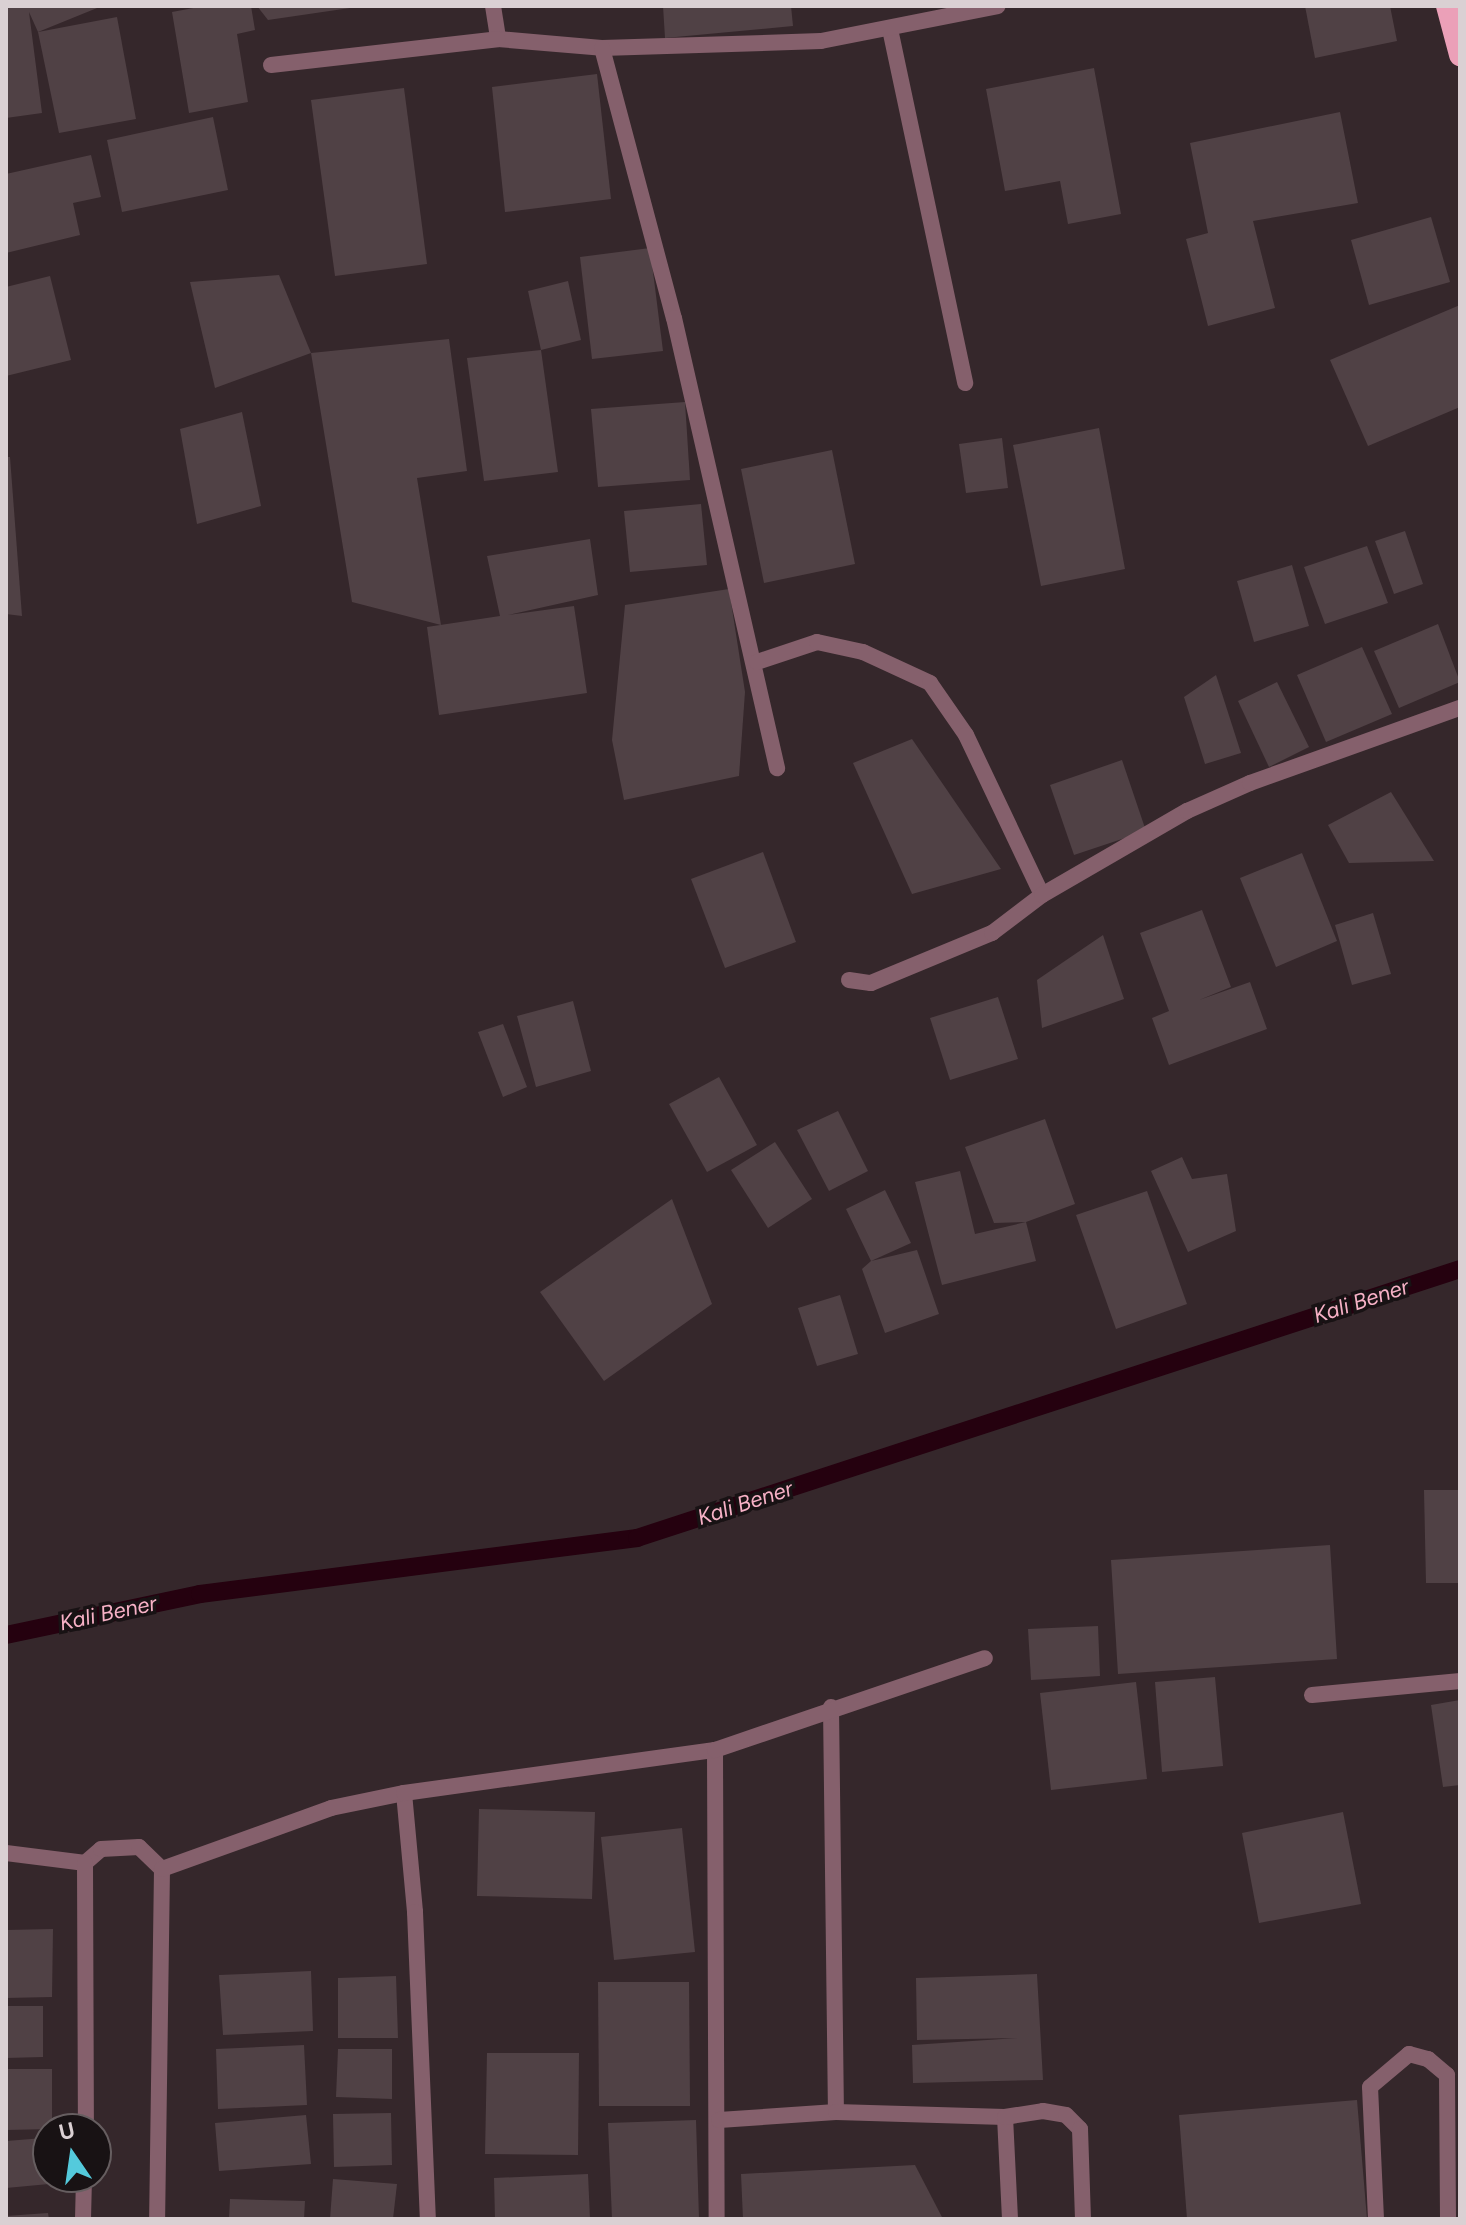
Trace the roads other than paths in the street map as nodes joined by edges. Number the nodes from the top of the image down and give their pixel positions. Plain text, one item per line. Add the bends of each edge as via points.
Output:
1 (493, 6) edge
2 (998, 6) edge
3 (1447, 6) edge
4 (890, 29) junction
5 (498, 39) junction
6 (602, 48) junction
7 (1460, 55) edge
8 (271, 65) dead end
9 (965, 383) dead end
10 (757, 662) junction
11 (1460, 708) edge
12 (777, 768) dead end
13 (1042, 895) junction
14 (849, 980) dead end
15 (985, 1658) dead end
16 (1460, 1681) edge
17 (1312, 1695) dead end
18 (831, 1707) junction
19 (715, 1750) junction
20 (404, 1793) junction
21 (6, 1853) edge
22 (85, 1863) junction
23 (162, 1869) junction
24 (836, 2112) junction
25 (86, 2113) edge
26 (1005, 2117) junction
27 (719, 2120) junction
28 (84, 2193) edge
29 (83, 2219) edge
30 (157, 2219) edge
31 (428, 2219) edge
32 (717, 2219) edge
33 (1010, 2219) edge
34 (1083, 2219) edge
35 (1376, 2219) edge
36 (1448, 2219) edge

1 - 5 street
2 - 4 street
3 - 7 highway
4 - 6 street via 821,41
4 - 9 street
5 - 6 street
5 - 8 street
6 - 10 street
10 - 12 street
10 - 13 street via 817,642 863,652 930,683 966,735
11 - 13 street via 1200,806
13 - 14 street via 992,933 871,983
15 - 18 street
16 - 17 street
18 - 19 street
18 - 24 street
19 - 20 street
19 - 27 street
20 - 23 street via 331,1808
20 - 31 street via 415,1912
21 - 22 street
22 - 23 street via 101,1849 139,1847
22 - 25 street
23 - 30 street
24 - 26 street
24 - 27 street
26 - 33 street
26 - 34 street via 1043,2111 1074,2120 1080,2129
27 - 32 street
28 - 29 street
35 - 36 street via 1370,2087 1409,2054 1428,2059 1447,2075

